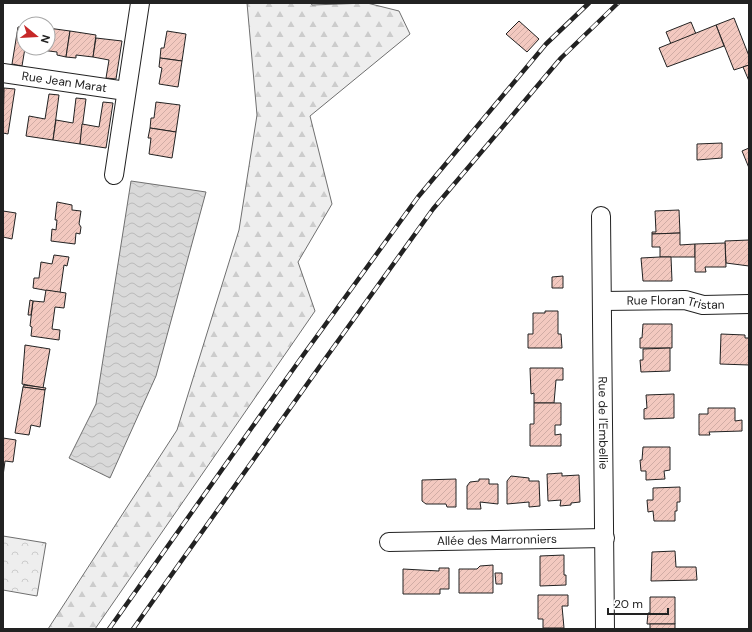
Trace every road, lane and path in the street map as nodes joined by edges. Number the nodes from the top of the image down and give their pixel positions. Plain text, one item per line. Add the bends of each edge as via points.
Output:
1 (140, 3) edge
2 (3, 73) edge
3 (126, 91) junction
4 (114, 175) dead end
5 (601, 216) dead end
6 (603, 301) junction
7 (749, 304) edge
8 (604, 538) junction
9 (390, 542) dead end
10 (605, 629) edge

1 - 3 street
2 - 3 street, Rue Jean Marat
3 - 4 street
5 - 6 street, Rue de l'Embellie
6 - 7 street, Rue Floran Tristan via 685,300 703,305
6 - 8 street, Rue de l'Embellie
8 - 9 street, Allée des Marronniers
8 - 10 street, Rue de l'Embellie

